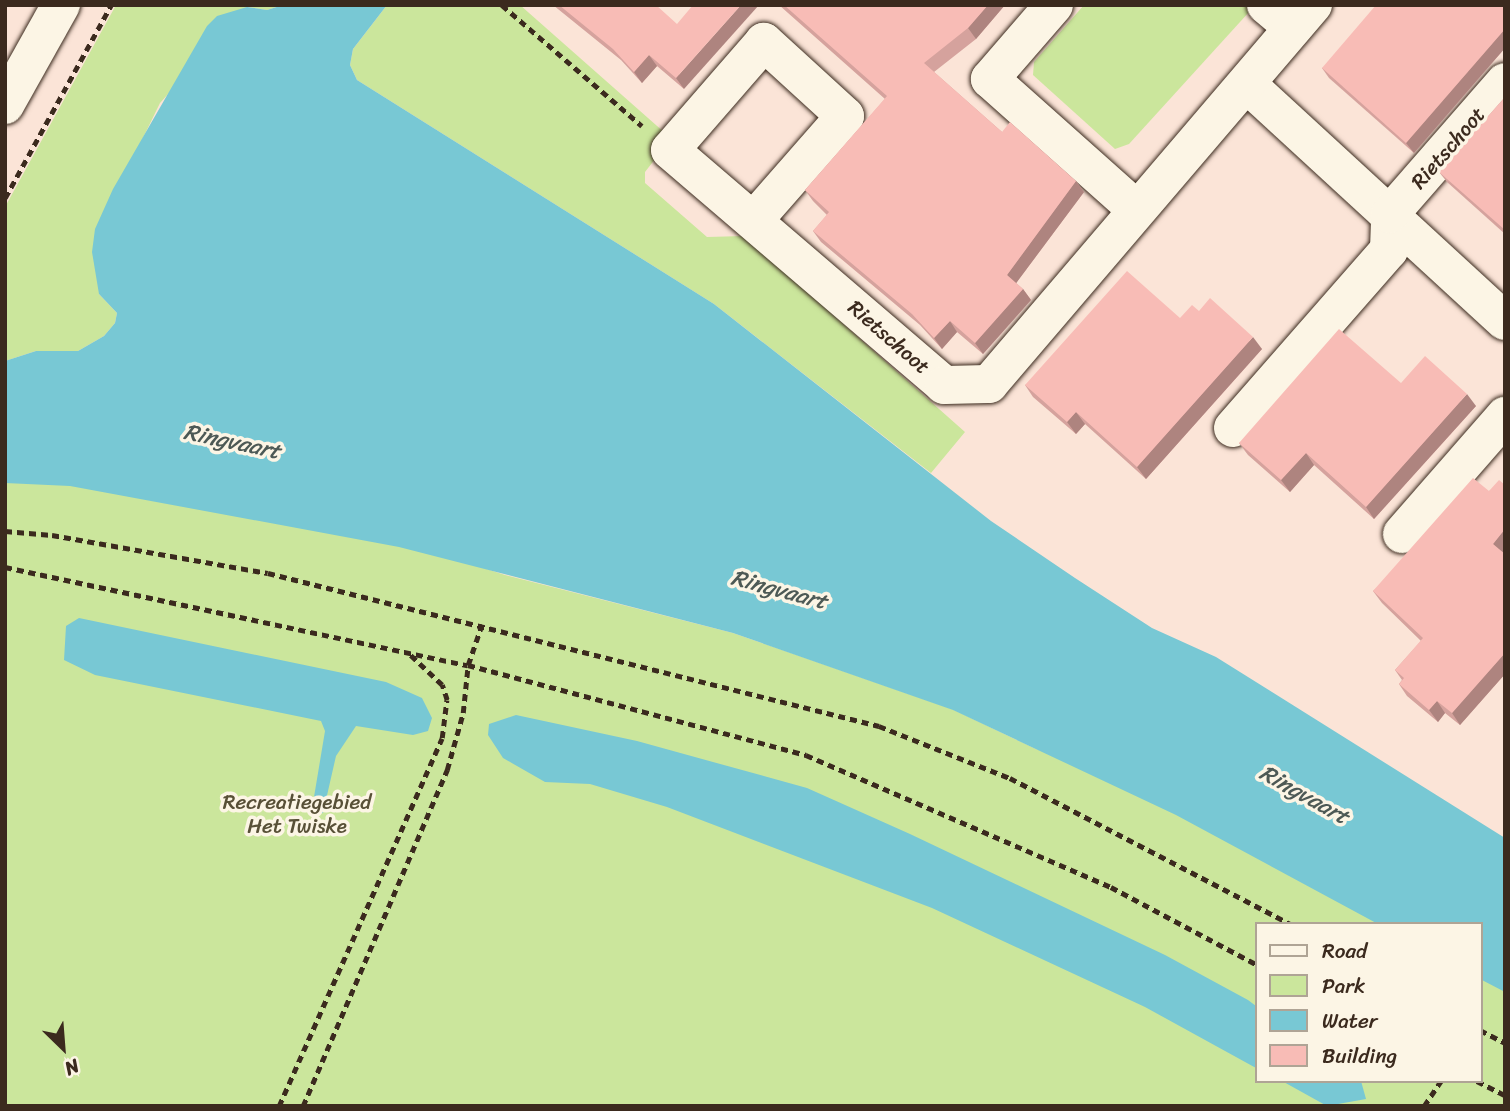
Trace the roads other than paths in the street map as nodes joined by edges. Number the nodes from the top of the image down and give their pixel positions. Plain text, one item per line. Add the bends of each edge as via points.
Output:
1 (61, 5) edge
2 (1054, 5) edge
3 (1291, 13) edge
4 (1505, 82) edge
5 (1247, 84) junction
6 (5, 105) edge
7 (1136, 209) junction
8 (1391, 214) junction
9 (754, 220) junction
10 (1505, 321) edge
11 (1505, 416) edge
12 (1233, 428) dead end
13 (1402, 534) dead end

1 - 6 street
2 - 7 street via 990,79
3 - 5 street, Rietschoot
4 - 8 street, Rietschoot
5 - 7 street, Rietschoot
5 - 8 street
7 - 9 street, Rietschoot via 989,384 944,385
8 - 10 street
8 - 12 street via 1389,250
9 - 9 street, Rietschoot via 845,116 764,42 670,150
11 - 13 street

